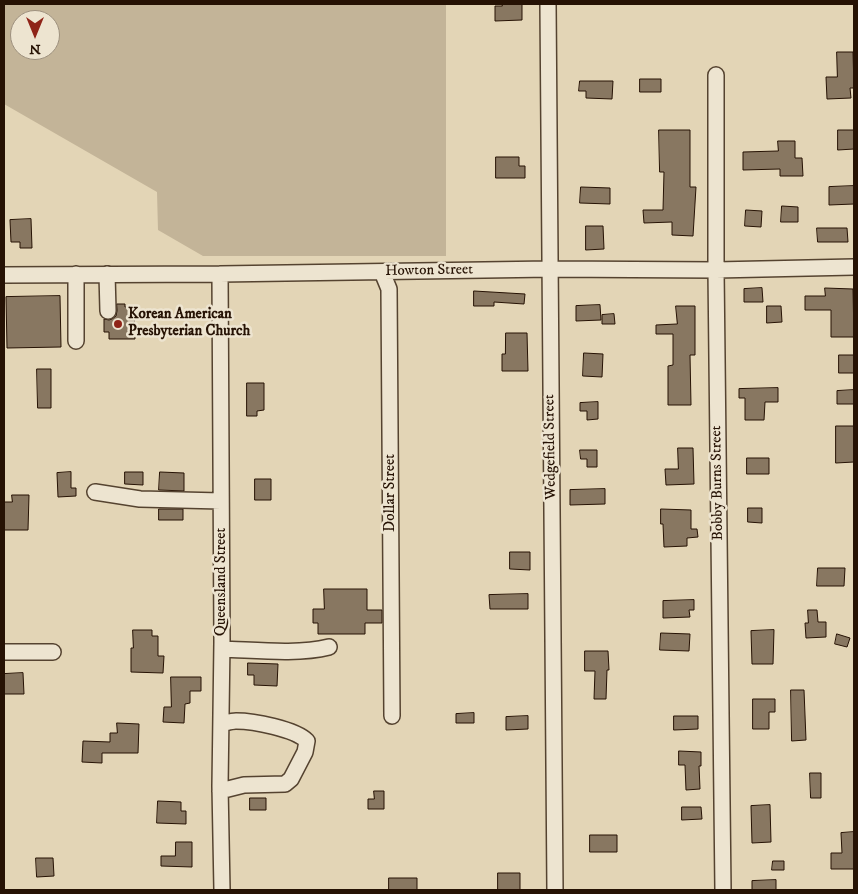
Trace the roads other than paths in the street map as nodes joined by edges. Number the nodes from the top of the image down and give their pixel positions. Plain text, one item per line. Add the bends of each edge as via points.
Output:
1 (548, 4) edge
2 (716, 75) dead end
3 (854, 267) edge
4 (550, 269) junction
5 (716, 270) junction
6 (382, 272) junction
7 (76, 274) junction
8 (107, 274) junction
9 (220, 274) junction
10 (4, 275) edge
11 (108, 312) dead end
12 (76, 341) dead end
13 (95, 492) dead end
14 (221, 501) junction
15 (329, 647) dead end
16 (222, 649) junction
17 (4, 652) edge
18 (53, 652) dead end
19 (392, 716) dead end
20 (221, 724) junction
21 (220, 792) junction
22 (222, 890) edge
23 (556, 890) edge
24 (722, 890) edge

1 - 4 street, Wedgefield Street
2 - 5 street, Bobby Burns Street
3 - 5 street, Howton Street
4 - 5 street, Howton Street
4 - 6 street, Howton Street
4 - 23 street, Wedgefield Street
5 - 24 street, Bobby Burns Street
6 - 9 street, Howton Street
6 - 19 street, Dollar Street via 389,289
7 - 8 street, Howton Street
7 - 10 street, Howton Street
7 - 12 street
8 - 9 street, Howton Street
8 - 11 street
9 - 14 street, Queensland Street
13 - 14 street via 140,498
14 - 16 street, Queensland Street
15 - 16 street via 289,651
16 - 20 street, Queensland Street
17 - 18 street
20 - 21 street, Queensland Street
20 - 21 street via 235,721 267,724 294,732 307,741 305,752 285,784 244,785
21 - 22 street, Queensland Street

